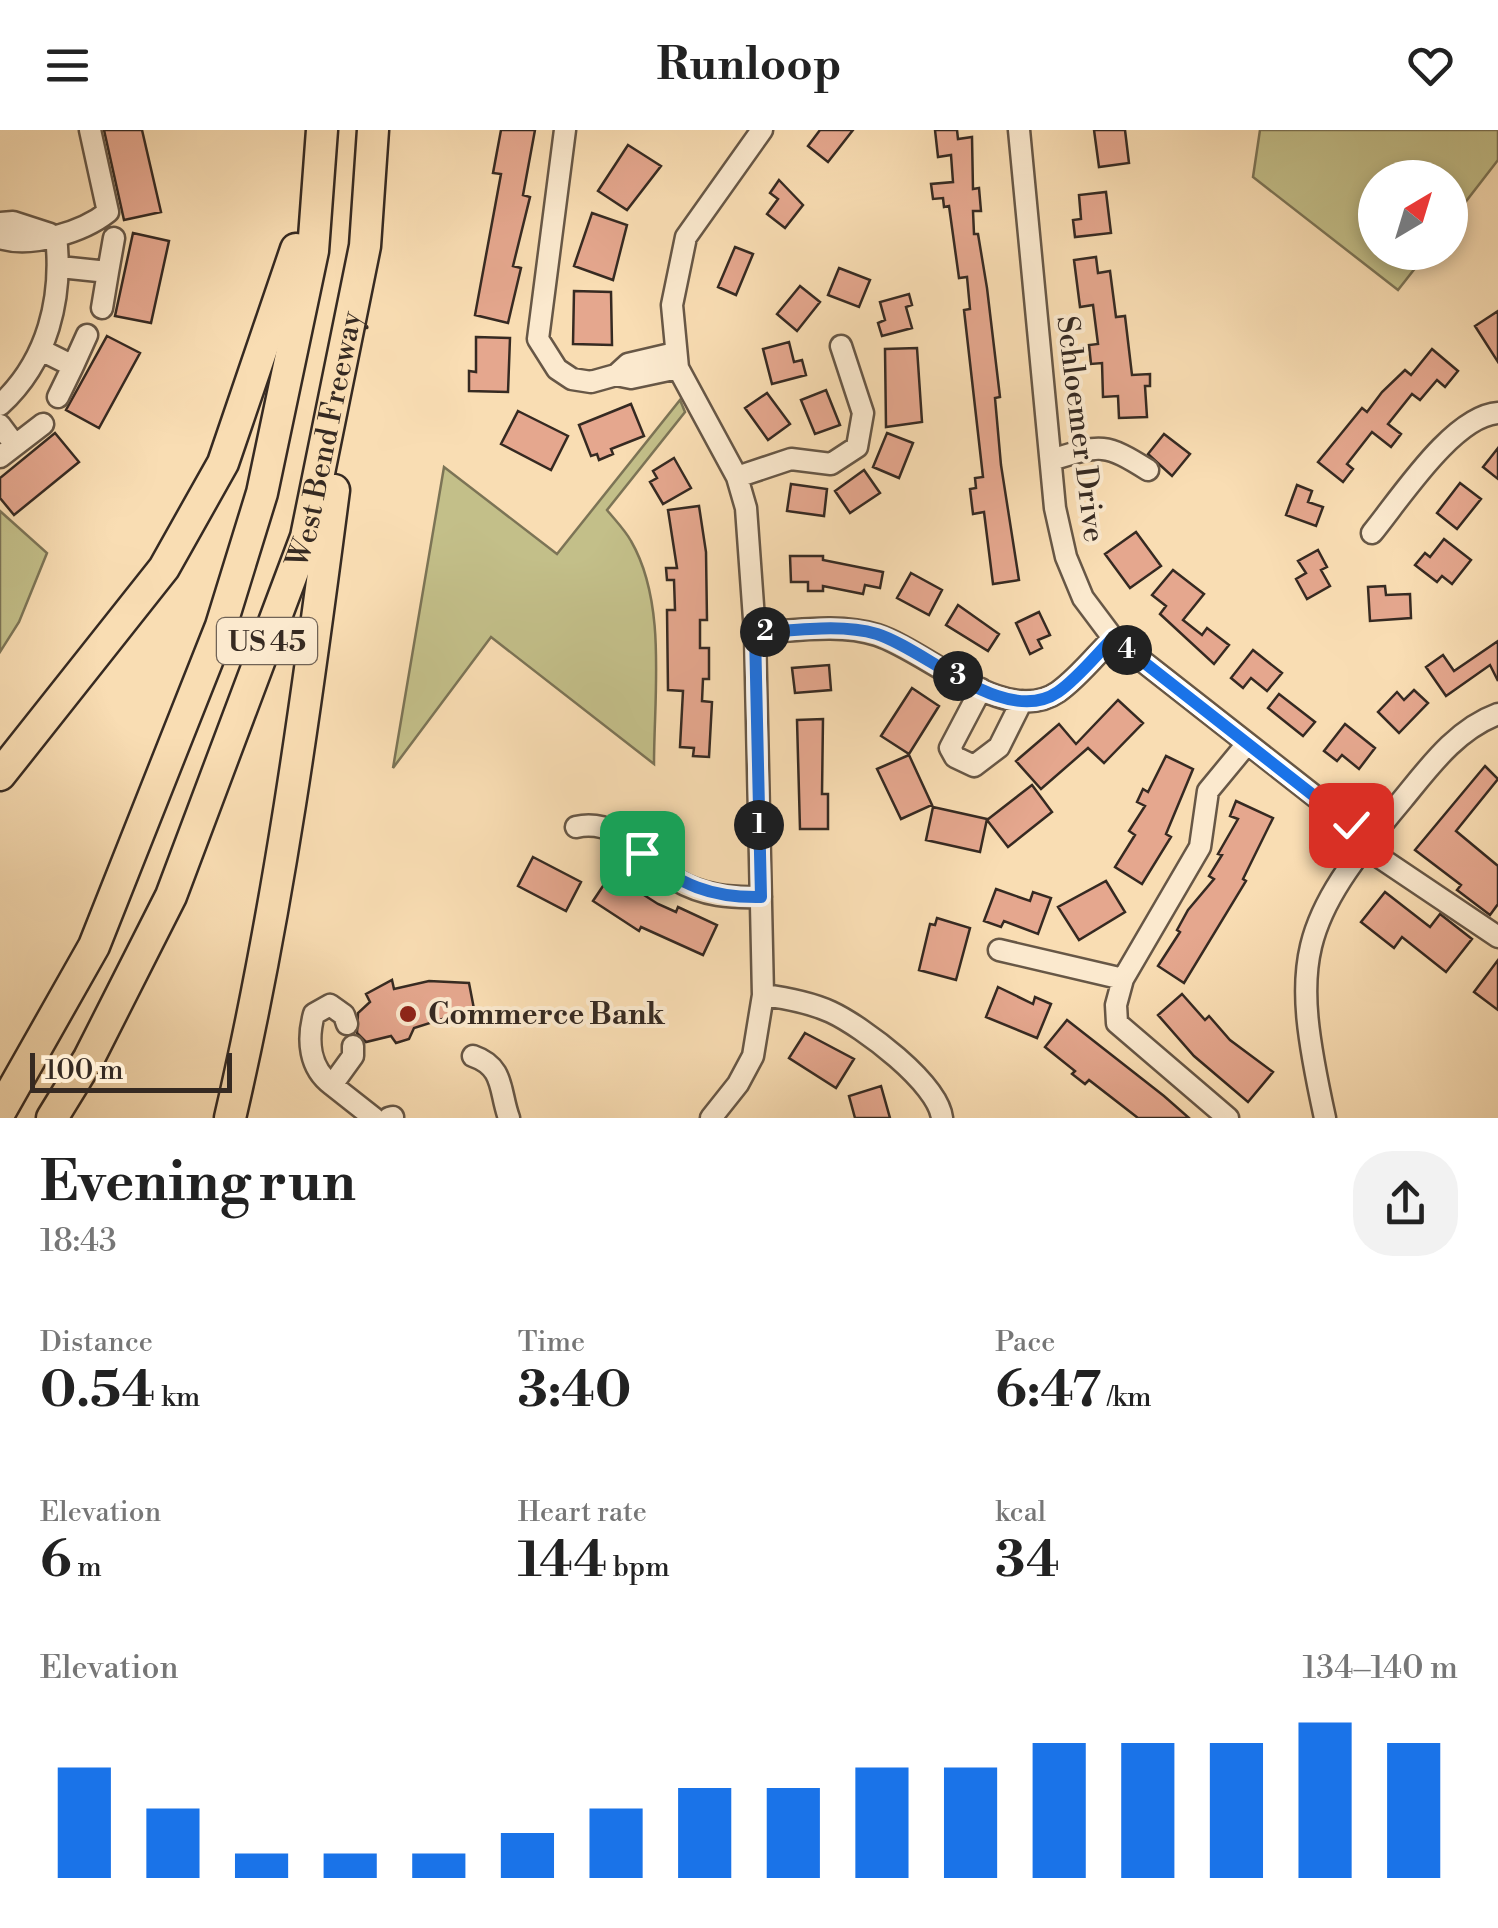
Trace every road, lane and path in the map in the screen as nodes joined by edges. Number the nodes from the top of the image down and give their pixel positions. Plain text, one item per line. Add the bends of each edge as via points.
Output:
1 (90, 130) edge
2 (373, 130) edge
3 (565, 130) edge
4 (762, 130) edge
5 (1018, 130) edge
6 (322, 137) edge
7 (0, 223) edge
8 (56, 236) junction
9 (0, 238) edge
10 (114, 238) dead end
11 (366, 246) junction
12 (60, 268) junction
13 (108, 272) junction
14 (102, 308) dead end
15 (87, 336) dead end
16 (841, 346) dead end
17 (41, 350) junction
18 (676, 360) junction
19 (72, 366) junction
20 (58, 398) dead end
21 (0, 404) edge
22 (1498, 413) edge
23 (43, 424) dead end
24 (0, 425) edge
25 (8, 451) edge
26 (1052, 460) junction
27 (1148, 470) dead end
28 (737, 476) junction
29 (1372, 534) dead end
30 (755, 633) junction
31 (1113, 638) junction
32 (980, 689) junction
33 (1022, 701) junction
34 (1498, 714) edge
35 (1246, 744) junction
36 (0, 775) edge
37 (576, 827) dead end
38 (1367, 842) junction
39 (761, 897) junction
40 (1498, 937) edge
41 (999, 950) dead end
42 (1123, 979) junction
43 (762, 995) junction
44 (347, 1024) dead end
45 (353, 1046) dead end
46 (473, 1056) dead end
47 (332, 1085) junction
48 (501, 1104) edge
49 (0, 1112) edge
50 (52, 1118) edge
51 (230, 1118) edge
52 (385, 1118) edge
53 (711, 1118) edge
54 (942, 1118) edge
55 (1228, 1118) edge
56 (1325, 1118) edge

1 - 8 street via 108,212
2 - 11 highway, West Bend Freeway / US 45
3 - 18 street via 538,339 557,369 591,382 628,364
4 - 18 street via 686,237 672,305
5 - 26 street, Schloemer Drive
6 - 36 highway via 294,258 223,463 164,568
6 - 49 highway, West Bend Freeway / US 45 via 313,251 262,493 221,626 94,946
7 - 8 street
8 - 9 street
8 - 12 street
10 - 13 street
11 - 50 highway, West Bend Freeway / US 45 via 306,537 171,896
11 - 51 highway via 315,635
12 - 13 street
12 - 17 street
13 - 14 street
15 - 19 street
16 - 28 street via 863,413 857,447 832,464 791,459
17 - 19 street
17 - 21 street
18 - 28 street
19 - 20 street
22 - 29 street via 1459,429
23 - 25 street
24 - 25 street
26 - 27 street via 1098,445
26 - 31 street, Schloemer Drive via 1066,557 1083,598
28 - 30 street via 746,508
30 - 32 street via 872,633
30 - 39 street
31 - 33 street via 1057,693
31 - 35 street, Schloemer Drive
32 - 33 street
32 - 33 street via 950,748 974,766 999,747
34 - 38 street via 1442,751
35 - 38 street, Schloemer Drive
35 - 42 street via 1208,791 1200,846
37 - 39 street via 608,827 699,891
38 - 40 street, Schloemer Drive
38 - 56 street via 1323,908 1304,982 1306,1030
39 - 43 street
41 - 42 street
42 - 55 street via 1118,1024
43 - 53 street via 753,1056
43 - 54 street via 814,1005 852,1023 922,1081 938,1100
44 - 47 street via 330,1005 314,1014 310,1026 314,1065
45 - 47 street
46 - 48 street via 495,1068
47 - 52 street via 361,1095

